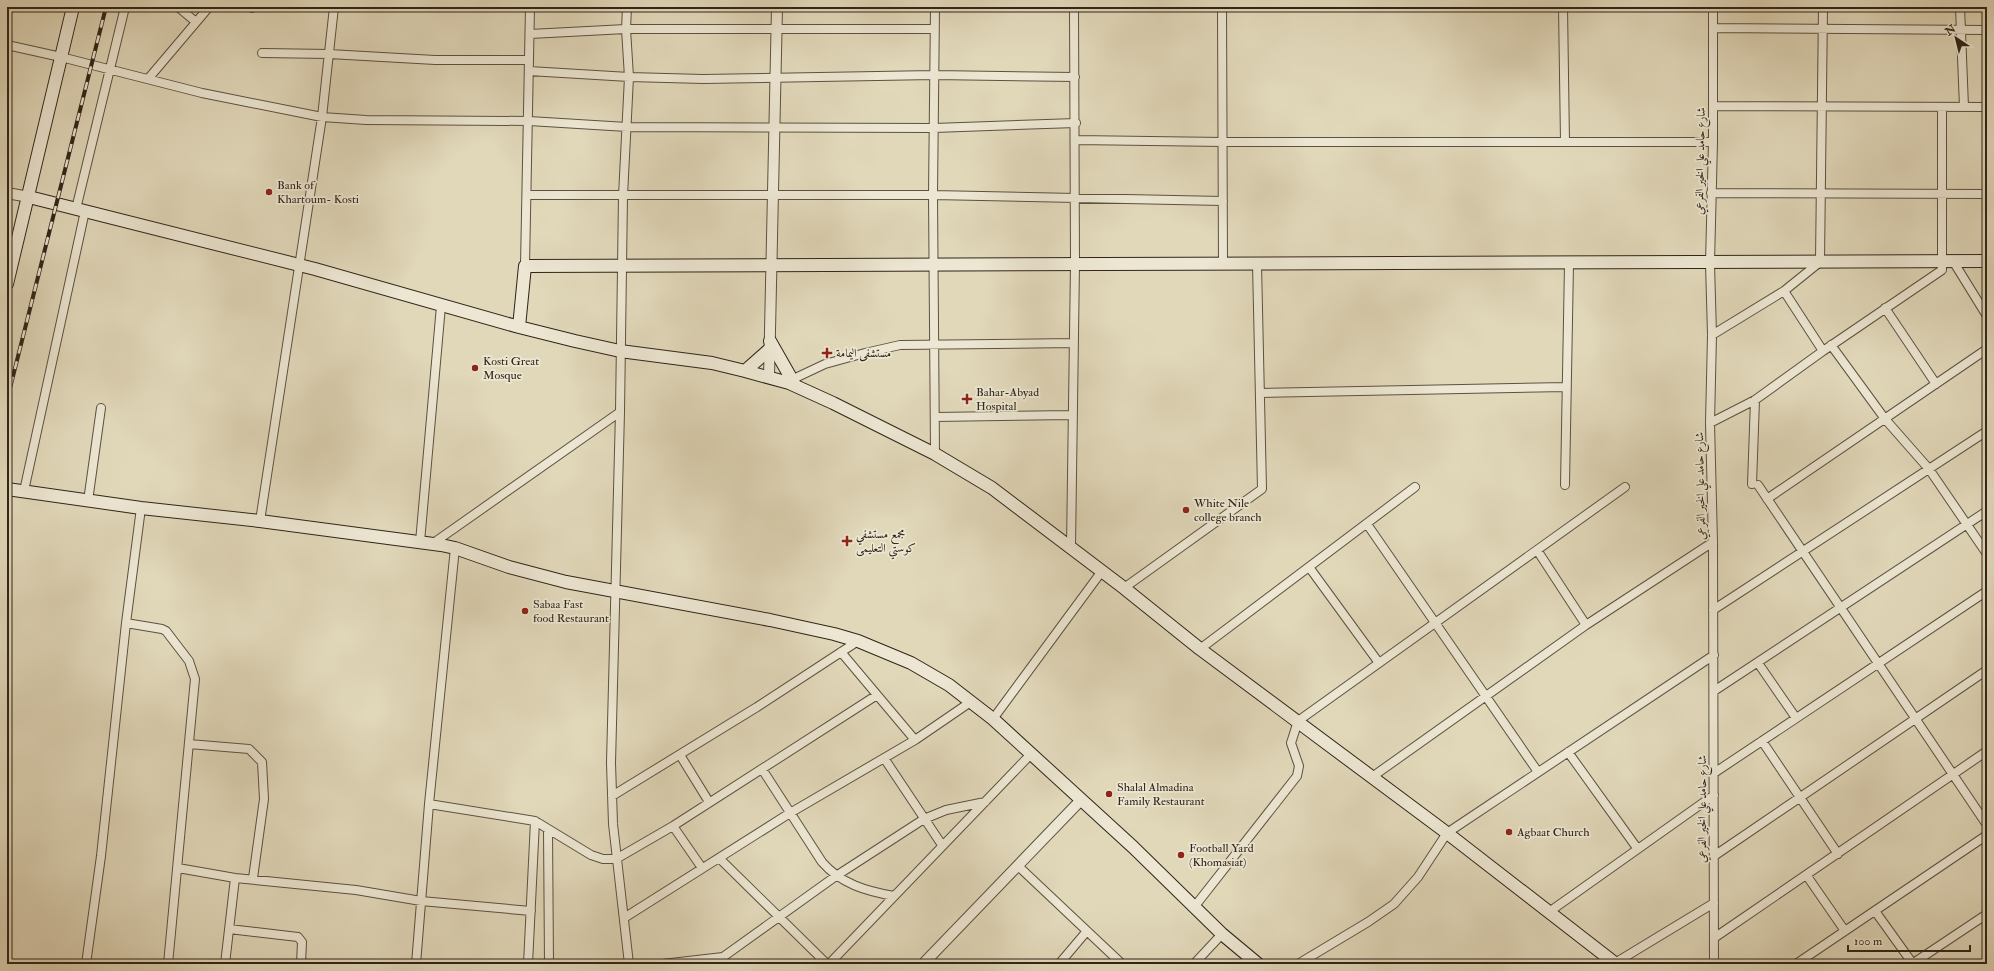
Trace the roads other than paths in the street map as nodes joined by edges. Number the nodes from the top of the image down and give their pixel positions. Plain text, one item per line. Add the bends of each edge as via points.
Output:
1 (73, 7) edge
2 (125, 7) edge
3 (178, 7) edge
4 (209, 7) edge
5 (334, 7) edge
6 (530, 7) edge
7 (628, 7) edge
8 (777, 7) edge
9 (935, 7) edge
10 (1074, 7) edge
11 (1222, 7) edge
12 (1563, 7) edge
13 (1713, 7) edge
14 (1823, 7) edge
15 (1960, 7) edge
16 (196, 22) junction
17 (1713, 28) junction
18 (626, 29) junction
19 (934, 29) junction
20 (1823, 29) junction
21 (777, 30) junction
22 (1961, 30) junction
23 (1987, 30) edge
24 (530, 34) junction
25 (7, 45) edge
26 (262, 53) dead end
27 (329, 54) junction
28 (61, 57) junction
29 (528, 60) junction
30 (109, 69) junction
31 (529, 71) junction
32 (934, 76) junction
33 (629, 77) junction
34 (776, 78) junction
35 (1074, 78) junction
36 (148, 79) junction
37 (1713, 106) junction
38 (1822, 107) junction
39 (1942, 107) junction
40 (1964, 107) junction
41 (1987, 107) edge
42 (322, 117) junction
43 (529, 121) junction
44 (1076, 122) junction
45 (627, 127) junction
46 (775, 127) junction
47 (934, 128) junction
48 (1076, 140) junction
49 (1223, 142) junction
50 (1565, 142) junction
51 (1713, 142) junction
52 (7, 193) edge
53 (1711, 193) junction
54 (772, 194) junction
55 (1820, 194) junction
56 (1941, 194) junction
57 (1987, 194) edge
58 (527, 195) junction
59 (933, 195) junction
60 (623, 196) junction
61 (29, 197) junction
62 (1075, 198) junction
63 (1223, 201) junction
64 (80, 210) junction
65 (1987, 261) edge
66 (1820, 262) junction
67 (1948, 262) junction
68 (1223, 263) junction
69 (1710, 263) junction
70 (1075, 264) junction
71 (1257, 264) junction
72 (1569, 264) junction
73 (299, 265) junction
74 (525, 266) junction
75 (622, 266) junction
76 (772, 266) junction
77 (934, 266) junction
78 (7, 284) edge
79 (1784, 291) junction
80 (441, 306) junction
81 (1885, 308) junction
82 (1987, 316) edge
83 (519, 327) junction
84 (1712, 335) junction
85 (1074, 343) junction
86 (934, 344) junction
87 (770, 345) junction
88 (1830, 345) junction
89 (1987, 349) edge
90 (620, 351) junction
91 (1823, 351) junction
92 (745, 371) junction
93 (769, 377) junction
94 (793, 383) junction
95 (1936, 384) junction
96 (1566, 387) junction
97 (1260, 393) junction
98 (1755, 400) junction
99 (101, 408) dead end
100 (620, 412) junction
101 (1072, 416) junction
102 (934, 417) junction
103 (1885, 419) junction
104 (1710, 423) junction
105 (1987, 431) edge
106 (935, 454) junction
107 (1929, 469) junction
108 (1565, 485) dead end
109 (1415, 487) dead end
110 (1625, 487) dead end
111 (7, 489) edge
112 (24, 491) junction
113 (1767, 499) junction
114 (88, 501) junction
115 (141, 508) junction
116 (1987, 511) edge
117 (260, 521) junction
118 (1367, 524) junction
119 (1967, 524) junction
120 (1713, 542) junction
121 (426, 543) junction
122 (1071, 547) junction
123 (455, 548) junction
124 (1537, 550) junction
125 (1802, 552) junction
126 (1987, 554) edge
127 (1309, 567) junction
128 (1102, 571) junction
129 (1124, 588) junction
130 (1987, 591) edge
131 (616, 593) junction
132 (1841, 608) junction
133 (1714, 610) junction
134 (126, 623) junction
135 (1435, 623) junction
136 (1586, 625) junction
137 (858, 641) junction
138 (1200, 649) junction
139 (841, 652) junction
140 (1714, 655) junction
141 (1379, 663) junction
142 (1758, 663) junction
143 (1878, 663) junction
144 (1987, 670) edge
145 (1714, 691) junction
146 (1486, 694) junction
147 (877, 695) junction
148 (972, 701) junction
149 (1796, 718) junction
150 (1915, 718) junction
151 (993, 719) junction
152 (1298, 721) junction
153 (915, 740) junction
154 (1762, 740) junction
155 (189, 744) junction
156 (1987, 751) edge
157 (1568, 752) junction
158 (1032, 753) junction
159 (680, 755) junction
160 (884, 758) junction
161 (762, 769) junction
162 (1538, 772) junction
163 (1714, 773) junction
164 (1952, 774) junction
165 (1372, 777) junction
166 (1714, 795) junction
167 (612, 796) junction
168 (1800, 796) junction
169 (1081, 800) junction
170 (709, 802) junction
171 (985, 802) junction
172 (429, 804) junction
173 (790, 813) junction
174 (924, 819) junction
175 (535, 821) junction
176 (673, 826) junction
177 (1987, 826) edge
178 (548, 829) junction
179 (1447, 833) junction
180 (1987, 835) edge
181 (942, 846) junction
182 (1637, 848) junction
183 (1838, 854) junction
184 (1714, 856) junction
185 (719, 858) junction
186 (616, 859) junction
187 (1018, 866) junction
188 (178, 868) junction
189 (702, 868) junction
190 (836, 876) junction
191 (1808, 876) junction
192 (234, 878) junction
193 (253, 878) junction
194 (894, 896) junction
195 (421, 901) junction
196 (1714, 903) junction
197 (1195, 906) junction
198 (531, 910) junction
199 (1875, 911) junction
200 (1549, 912) junction
201 (1987, 914) edge
202 (778, 916) junction
203 (624, 918) junction
204 (229, 929) junction
205 (1846, 931) junction
206 (1088, 932) junction
207 (1222, 934) junction
208 (1714, 938) junction
209 (86, 964) edge
210 (168, 964) edge
211 (225, 964) edge
212 (301, 964) edge
213 (416, 964) edge
214 (528, 964) edge
215 (549, 964) edge
216 (629, 964) edge
217 (662, 964) edge
218 (828, 964) edge
219 (923, 964) edge
220 (1059, 964) edge
221 (1122, 964) edge
222 (1194, 964) edge
223 (1258, 964) edge
224 (1298, 964) edge
225 (1615, 964) edge
226 (1714, 964) edge
227 (1796, 964) edge
228 (1912, 964) edge

1 - 28 main road
2 - 30 street
3 - 16 street
4 - 16 street
5 - 27 street
6 - 24 street
7 - 18 street
8 - 21 street
9 - 19 street
10 - 35 street
11 - 49 street
12 - 50 street
13 - 17 street, شارع حامد علي الخير الفرعي
14 - 20 street
15 - 22 street
16 - 36 street
17 - 20 street
17 - 37 street, شارع حامد علي الخير الفرعي
18 - 21 street
18 - 24 street
18 - 33 street
19 - 21 street
19 - 32 street
20 - 22 street
20 - 38 street
21 - 34 street
22 - 23 street
22 - 40 street
24 - 29 street
25 - 28 street
26 - 27 street
27 - 29 street via 435,60
27 - 42 street
28 - 30 street
28 - 61 main road
29 - 31 street
30 - 36 street
30 - 64 street
31 - 33 street
31 - 43 street
32 - 34 street
32 - 35 street
32 - 47 street
33 - 34 street
33 - 45 street
34 - 46 street
35 - 44 street
36 - 42 street via 202,93
37 - 38 street
37 - 51 street, شارع حامد علي الخير الفرعي
38 - 39 street
38 - 55 street
39 - 40 street
39 - 56 street
40 - 41 street
42 - 43 street via 366,120
42 - 73 street
43 - 45 street
43 - 58 street
44 - 47 street
44 - 48 street
45 - 46 street
45 - 60 street
46 - 47 street
46 - 54 street
47 - 59 street
48 - 49 street
48 - 62 street
49 - 50 street
49 - 63 street
50 - 51 street
51 - 53 street, شارع حامد علي الخير الفرعي
52 - 61 street
53 - 55 street
53 - 69 street, شارع حامد علي الخير الفرعي
54 - 59 street
54 - 60 street
54 - 76 street
55 - 56 street
55 - 66 street
56 - 57 street
56 - 67 street
58 - 60 street
58 - 74 street
59 - 62 street
59 - 77 street
60 - 75 street
61 - 64 main road
61 - 78 main road
62 - 63 street
62 - 70 street
63 - 68 street
64 - 73 main road
64 - 112 street
65 - 67 main road
66 - 67 main road
66 - 69 main road
66 - 79 street
67 - 81 street via 1940,273
67 - 82 street
68 - 70 main road
68 - 71 main road
69 - 72 main road
69 - 84 street, شارع حامد علي الخير الفرعي
70 - 77 main road
70 - 85 street
71 - 72 main road
71 - 97 street
72 - 96 street
73 - 80 main road
73 - 117 street
74 - 75 main road
74 - 83 main road
75 - 76 main road
75 - 90 street
76 - 77 main road
76 - 87 street
77 - 86 street
79 - 84 street
79 - 91 street
80 - 83 main road
80 - 121 street
81 - 88 street
81 - 95 street
83 - 90 main road
84 - 104 street, شارع حامد علي الخير الفرعي
85 - 86 street
85 - 101 street
86 - 94 street via 900,345 865,353 815,368
86 - 102 street
87 - 92 main road
87 - 93 street
87 - 94 main road
88 - 91 street
88 - 103 street
89 - 95 street
90 - 92 main road via 712,363
90 - 100 street
91 - 98 street
92 - 93 main road
93 - 94 main road
94 - 106 main road
95 - 103 street
96 - 97 street
96 - 108 street
97 - 129 street via 1262,489
98 - 104 street
98 - 113 street via 1755,485
99 - 114 street
100 - 121 street
100 - 131 street
101 - 102 street
101 - 122 street
102 - 106 street
103 - 107 street
103 - 113 street
104 - 120 street, شارع حامد علي الخير الفرعي
105 - 107 street
106 - 122 main road via 992,488
107 - 119 street
107 - 125 street
109 - 118 street
110 - 124 street
111 - 112 main road
112 - 114 main road
113 - 125 street
114 - 115 main road
115 - 117 main road
115 - 134 street
116 - 119 street
117 - 121 main road
118 - 127 street
118 - 135 street
119 - 126 street
119 - 132 street
120 - 133 street, شارع حامد علي الخير الفرعي
120 - 136 street
121 - 123 main road
122 - 128 main road
123 - 131 main road via 537,575
123 - 172 street
124 - 135 street
124 - 136 street
125 - 132 street
125 - 133 street
127 - 138 street
127 - 141 street
128 - 129 main road
128 - 151 street
129 - 138 main road
130 - 143 street
131 - 137 main road via 796,625
131 - 167 street
132 - 142 street
132 - 143 street
133 - 140 street, شارع حامد علي الخير الفرعي
134 - 155 street via 166,631 189,661 196,679
134 - 209 street via 102,856
135 - 141 street
135 - 146 street
136 - 146 street
137 - 139 street
137 - 148 main road via 911,663
138 - 152 main road
139 - 147 street
139 - 159 street
140 - 145 street, شارع حامد علي الخير الفرعي
140 - 157 street
141 - 152 street
142 - 145 street
142 - 149 street
143 - 149 street
143 - 150 street
144 - 150 street
145 - 163 street, شارع حامد علي الخير الفرعي
146 - 162 street
146 - 165 street
147 - 153 street
147 - 161 street
148 - 151 main road
148 - 153 street
149 - 154 street
150 - 164 street
150 - 168 street
151 - 158 main road
152 - 165 main road
152 - 197 street via 1291,743 1299,766 1297,776
153 - 160 street
154 - 163 street
154 - 168 street
155 - 188 street
155 - 193 street via 249,749 262,762 264,799
156 - 164 street
157 - 162 street
157 - 182 street
158 - 169 main road
158 - 171 street
159 - 167 street
159 - 170 street
160 - 173 street
160 - 174 street
161 - 170 street
161 - 173 street
162 - 179 street
163 - 166 street, شارع حامد علي الخير الفرعي
164 - 177 street
164 - 183 street
165 - 179 main road
166 - 182 street
166 - 184 street, شارع حامد علي الخير الفرعي
167 - 186 street
168 - 183 street
168 - 184 street
169 - 187 street
169 - 197 main road
170 - 176 street
171 - 174 street via 946,810
171 - 181 street
172 - 175 street
172 - 195 street
173 - 185 street
173 - 190 street via 822,862
174 - 181 street
174 - 190 street
175 - 178 street
175 - 198 street
176 - 186 street
176 - 189 street
178 - 186 street via 591,855 603,859
178 - 215 street
179 - 200 main road
179 - 224 street via 1418,877 1394,904
180 - 199 street
181 - 194 street
182 - 200 street
183 - 191 street
184 - 196 street, شارع حامد علي الخير الفرعي
185 - 189 street
185 - 202 street
186 - 203 street
187 - 206 street
187 - 219 street
188 - 192 street
188 - 210 street
189 - 203 street
190 - 194 street via 860,889
190 - 202 street
191 - 205 street
191 - 208 street
192 - 193 street
192 - 204 street
193 - 195 street via 356,890
194 - 218 street
195 - 198 street
195 - 213 street
196 - 208 street, شارع حامد علي الخير الفرعي
196 - 225 street
197 - 207 main road
198 - 214 street
199 - 205 street
199 - 228 street
200 - 225 main road
201 - 228 street
202 - 217 street via 723,957
202 - 218 street
203 - 216 street
204 - 211 street
204 - 212 street via 300,938
205 - 227 street
206 - 220 street
206 - 221 street
207 - 222 street
207 - 223 main road
208 - 226 street, شارع حامد علي الخير الفرعي

